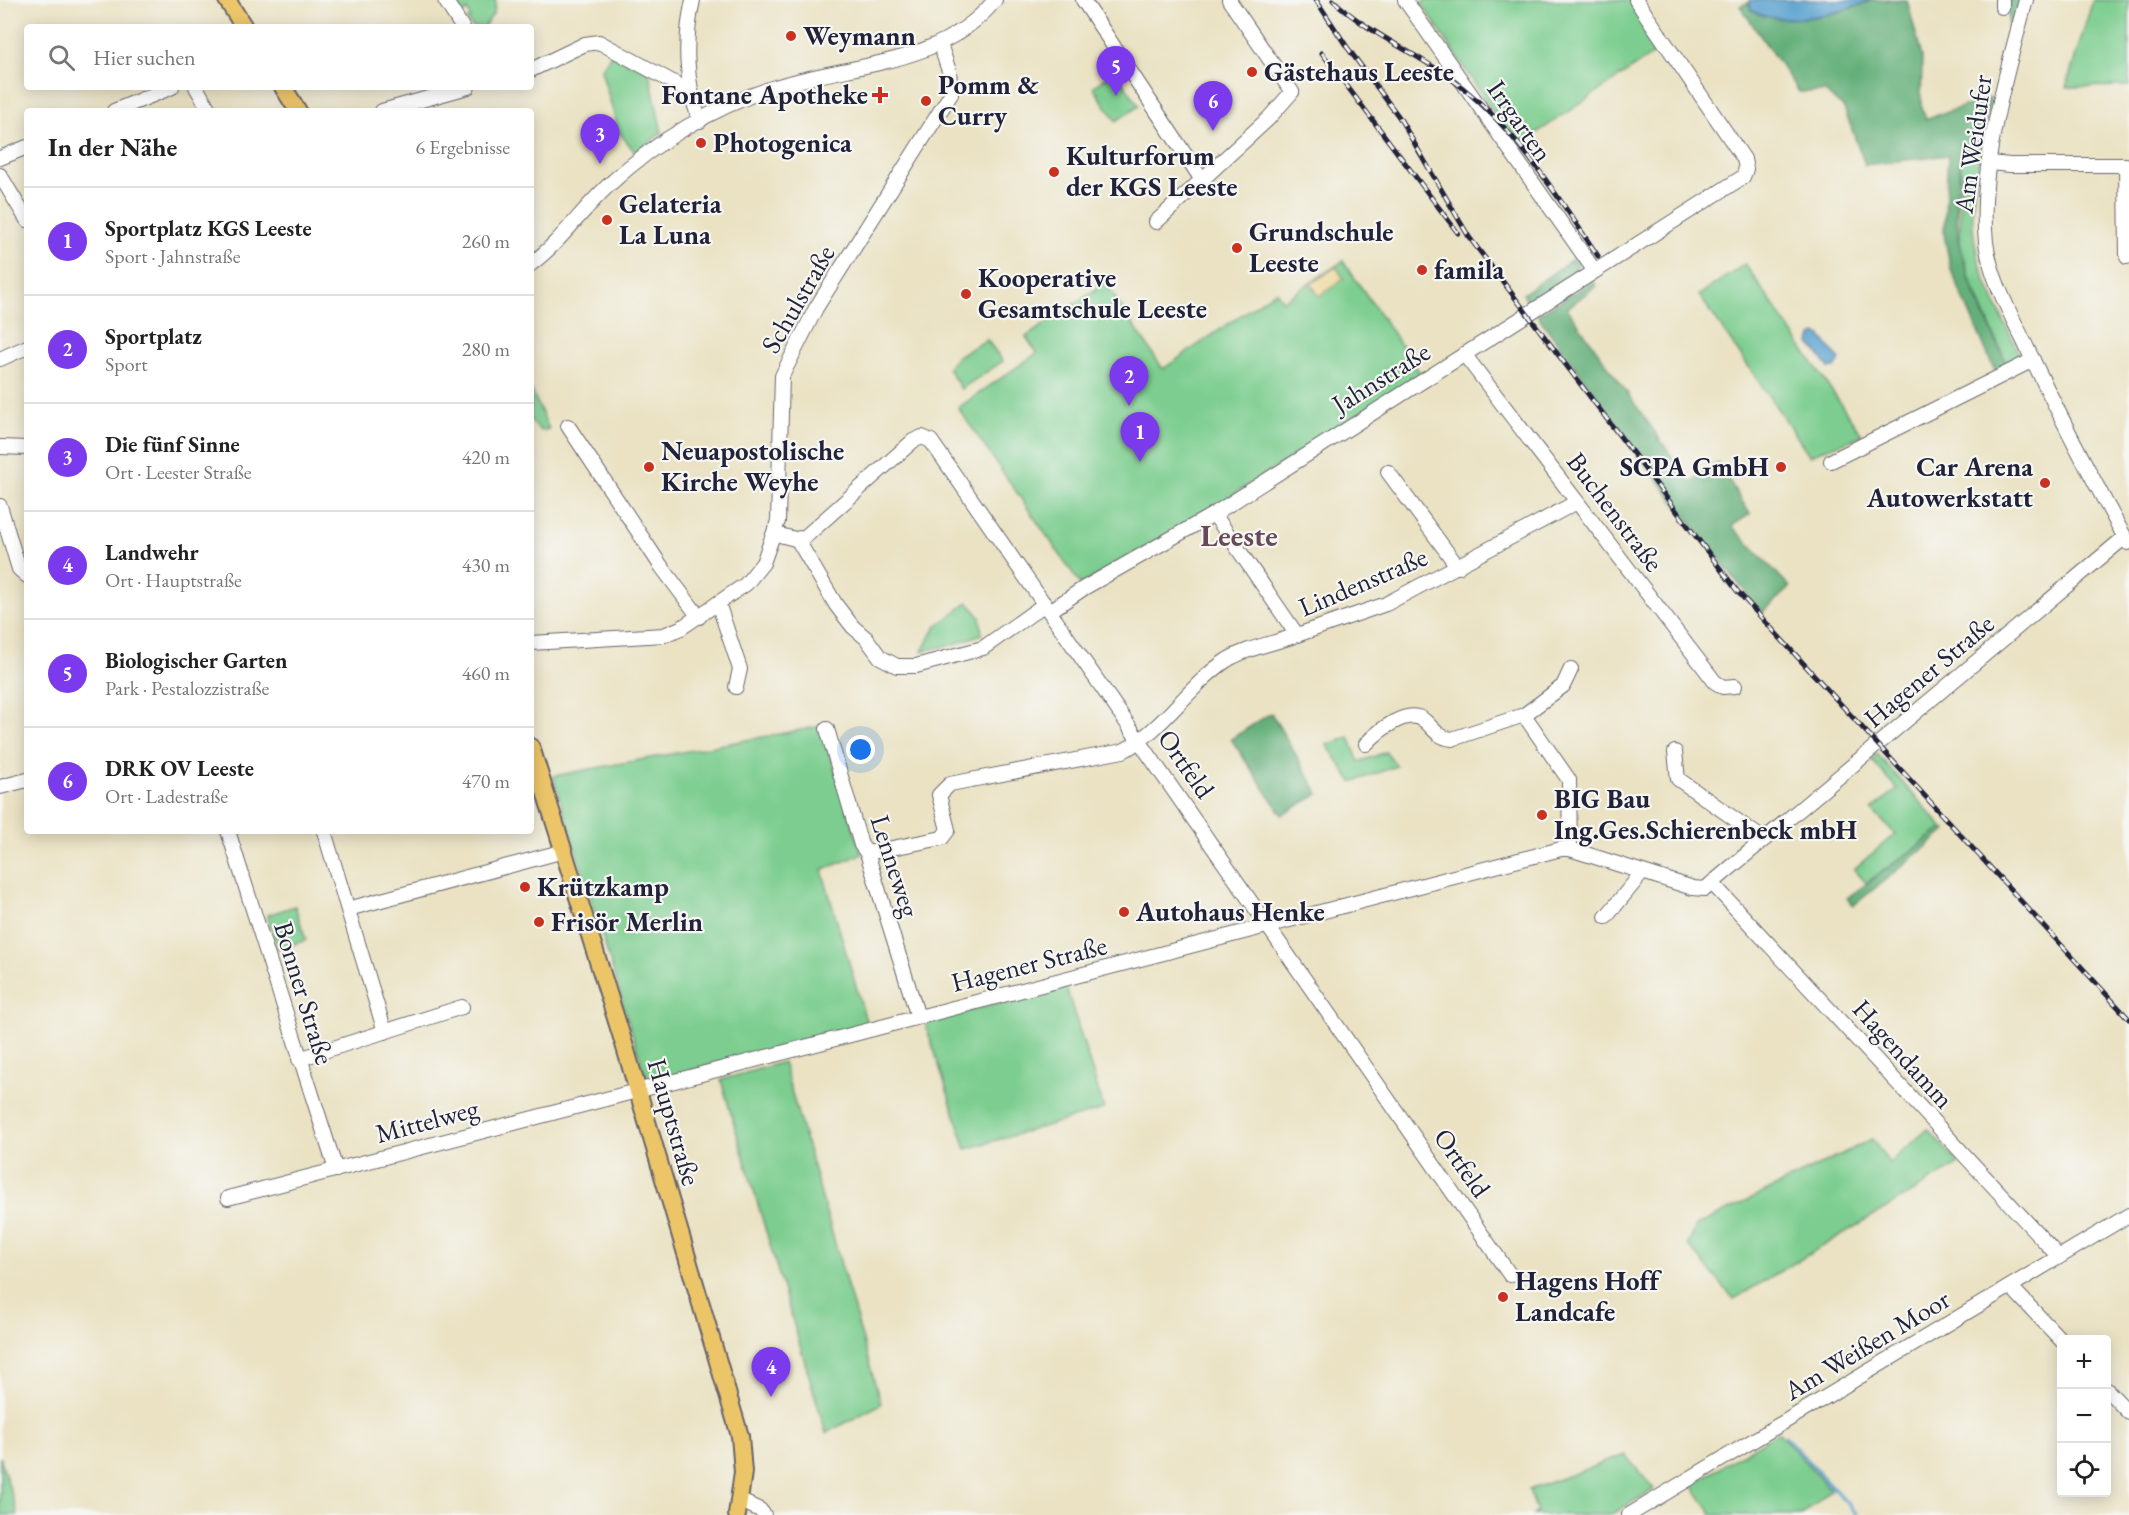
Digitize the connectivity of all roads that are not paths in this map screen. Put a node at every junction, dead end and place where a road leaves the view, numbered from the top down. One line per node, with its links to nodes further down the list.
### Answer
1 (227, 0): 10 (main road)
2 (445, 0): 11 (street)
3 (693, 0): 18 (street)
4 (994, 0): 12 (street)
5 (1083, 0): 29 (street)
6 (1229, 0): 29 (street)
7 (1405, 0): 34 (street, Irrgarten)
8 (1636, 0): 34 (street, Jahnstraße)
9 (2026, 0): 26 (street, Am Weidufer)
10 (242, 24)
11 (460, 24)
12 (940, 44): 23 (street); 47 (street, Schulstraße)
13 (534, 68): 18 (street)
14 (165, 90): 19 (street)
15 (198, 90): 20 (street)
16 (285, 90): 21 (main road)
17 (457, 90): 22 (street)
18 (691, 92): 23 (street)
19 (121, 108)
20 (208, 108)
21 (296, 108)
22 (393, 108)
23 (700, 121): 33 (street)
24 (24, 148): 25 (street)
25 (0, 158)
26 (1990, 163): 27 (street); 38 (street, Am Weidufer)
27 (2127, 165): 32 (street)
28 (0, 175): 30 (street)
29 (1203, 180): 31 (street)
30 (24, 215)
31 (1156, 222)
32 (2127, 257)
33 (534, 261)
34 (1594, 270): 36 (street, Jahnstraße)
35 (24, 348): 37 (street)
36 (1464, 354): 44 (street, Buchenstraße); 46 (street, Jahnstraße)
37 (0, 359)
38 (2033, 360): 42 (street); 49 (street, Am Weidufer)
39 (568, 426): 54 (street)
40 (0, 447): 41 (street)
41 (24, 448)
42 (1831, 461)
43 (1388, 472): 50 (street)
44 (1577, 502): 50 (street, Lindenstraße); 58 (street, Buchenstraße)
45 (0, 506): 51 (street)
46 (1214, 514): 53 (street, Jahnstraße); 55 (street, Lindenstraße)
47 (776, 534): 48 (street); 52 (street, Schulstraße)
48 (797, 539): 53 (street, Jahnstraße); 53 (street, Ortfeld)
49 (2127, 541): 70 (street, Hagener Straße)
50 (1458, 567): 55 (street, Lindenstraße)
51 (24, 573)
52 (718, 603): 54 (street, Schulstraße); 59 (street)
53 (1047, 608): 62 (street, Ortfeld)
54 (699, 617): 56 (street, Schulstraße)
55 (1298, 635): 62 (street)
56 (534, 643)
57 (1570, 669): 60 (street)
58 (1735, 686)
59 (736, 687)
60 (1524, 715): 63 (street); 71 (street)
61 (827, 729): 73 (street, Lenneweg)
62 (1141, 741): 73 (street); 78 (street, Ortfeld)
63 (1366, 744)
64 (1675, 752): 70 (street)
65 (534, 756): 72 (main road, Hauptstraße)
66 (24, 781): 67 (street)
67 (0, 787)
68 (229, 834): 82 (street, Bonner Straße)
69 (325, 834): 76 (street)
70 (1763, 839): 75 (street, Hagener Straße)
71 (1570, 849): 74 (street); 78 (street, Hagener Straße)
72 (564, 851): 76 (street); 83 (main road, Hauptstraße)
73 (867, 853): 80 (street, Lenneweg)
74 (1642, 873): 75 (street); 77 (street)
75 (1712, 883): 87 (street, Hagendamm)
76 (348, 909): 81 (street)
77 (1606, 917)
78 (1269, 926): 80 (street, Hagener Straße); 88 (street, Ortfeld)
79 (462, 1007): 81 (street)
80 (918, 1017): 83 (street, Hagener Straße)
81 (385, 1032): 82 (street)
82 (299, 1059): 84 (street, Bonner Straße)
83 (639, 1091): 84 (street, Mittelweg); 93 (main road, Hauptstraße)
84 (336, 1170): 85 (street, Mittelweg)
85 (228, 1198)
86 (2129, 1215): 87 (street, Am Weißen Moor)
87 (2059, 1257): 89 (street, Am Weißen Moor)
88 (1510, 1275)
89 (2011, 1287): 90 (street); 95 (street, Am Weißen Moor)
90 (2057, 1337)
91 (2111, 1394): 92 (street)
92 (2129, 1413)
93 (739, 1508): 94 (street)
94 (764, 1515)
95 (1629, 1515)

